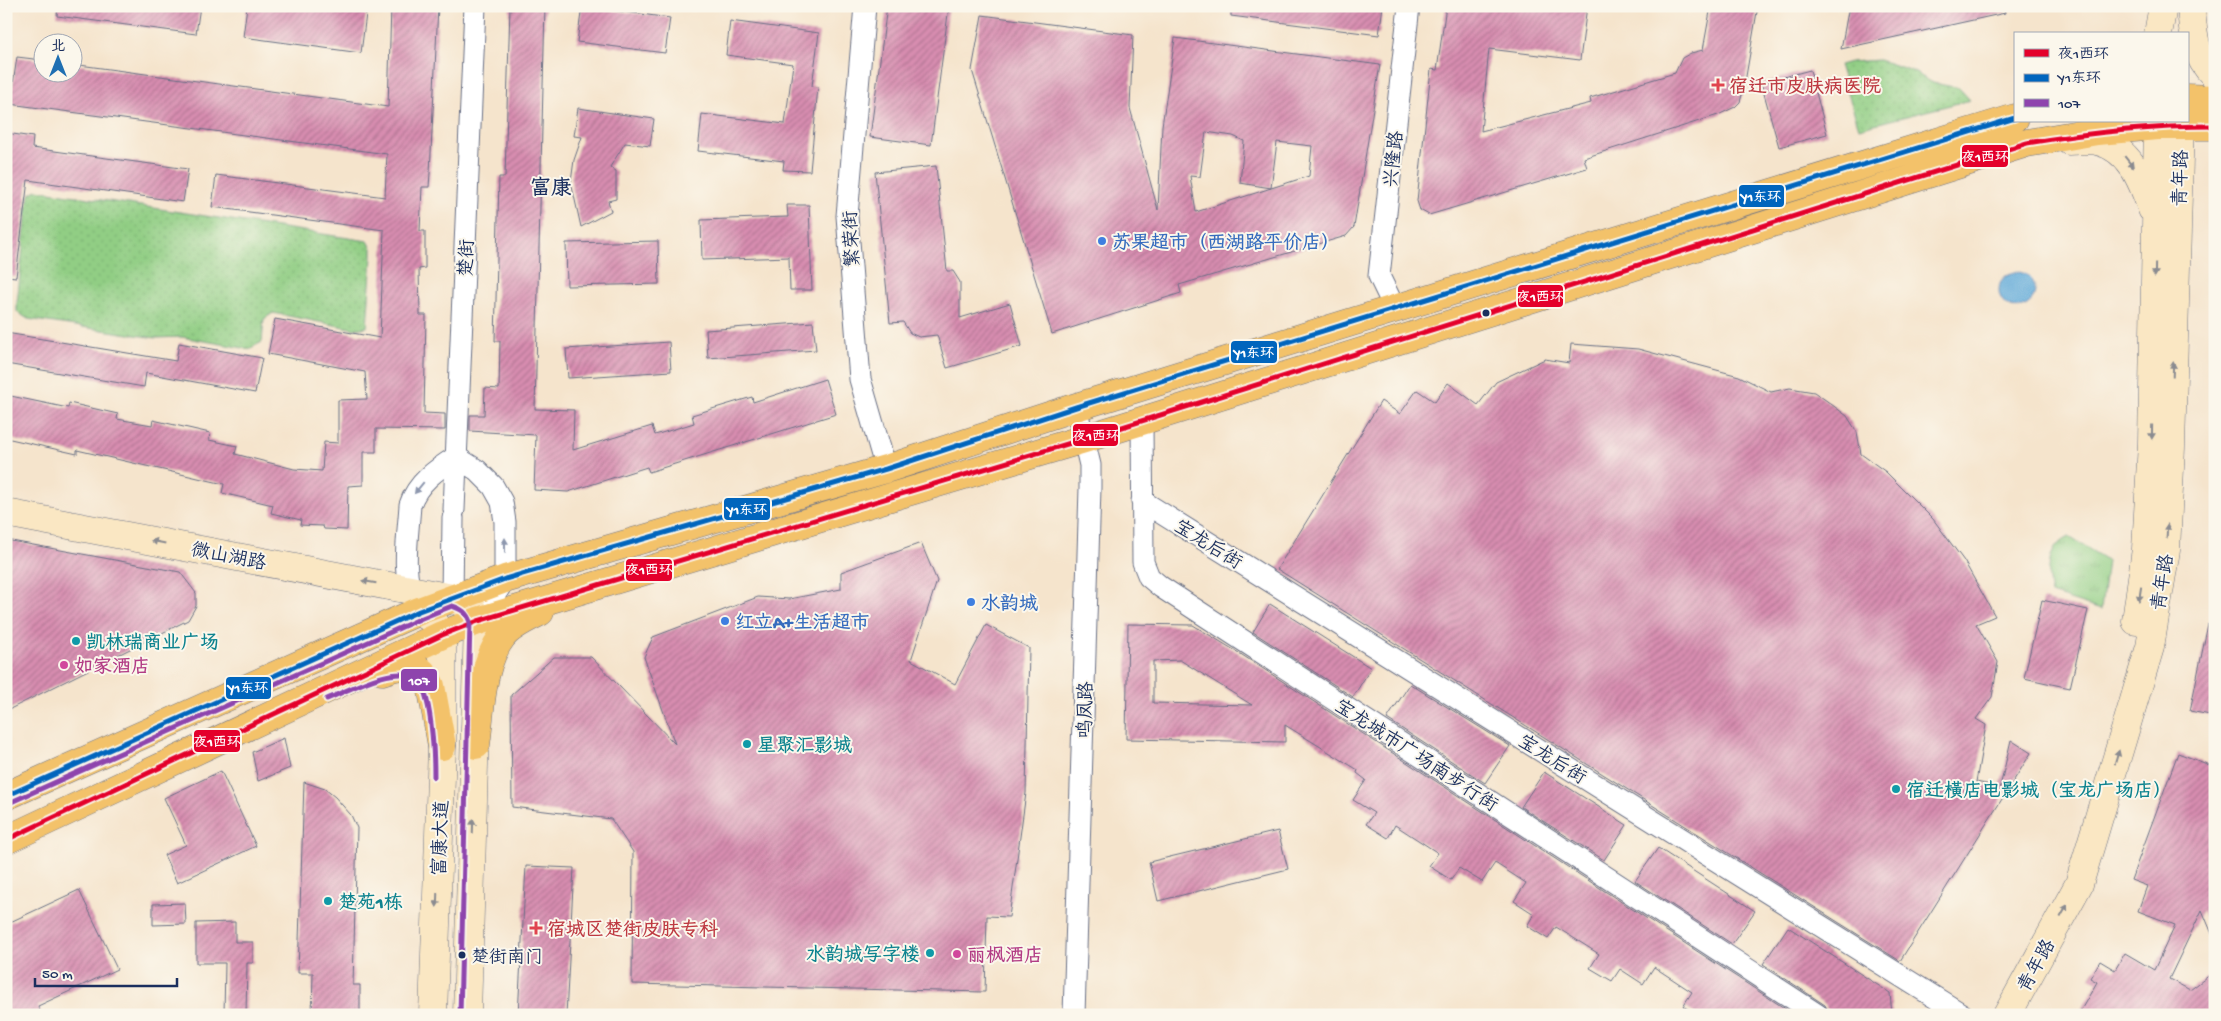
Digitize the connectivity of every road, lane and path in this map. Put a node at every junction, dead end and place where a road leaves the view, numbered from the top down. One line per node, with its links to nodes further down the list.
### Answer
1 (475, 6): 22 (street, 楚街)
2 (865, 6): 23 (street, 繁荣街)
3 (1410, 6): 18 (street, 兴隆路)
4 (2165, 6): 6 (street); 7 (street)
5 (2189, 6): 8 (street); 9 (street)
6 (2158, 32)
7 (2164, 32)
8 (2186, 32)
9 (2215, 76)
10 (2188, 98): 11 (main road)
11 (2215, 99)
12 (2014, 118): 18 (main road)
13 (2169, 124): 14 (main road); 16 (main road); 17 (street, 青年路)
14 (2215, 126)
15 (2215, 136): 17 (street)
16 (2036, 141): 17 (street, one-way to 17); 20 (main road)
17 (2167, 221): 42 (street, 青年路, one-way to 42); 43 (street, 青年路, one-way to 17)
18 (1395, 309): 19 (main road)
19 (1076, 407): 21 (street, 鸣凤路); 23 (main road)
20 (1142, 420): 21 (main road); 24 (street, 宝龙城市广场南步行街)
21 (1084, 439): 27 (main road); 39 (street, 鸣凤路)
22 (456, 457): 26 (street, one-way to 22); 28 (street, 楚街); 29 (street, one-way to 29)
23 (886, 469): 26 (main road)
24 (1142, 501): 40 (street, 宝龙城市广场南步行街); 41 (street, 宝龙后街)
25 (6, 513): 29 (street, 微山湖路, one-way to 25)
26 (505, 579): 28 (main road); 30 (street)
27 (594, 586): 30 (main road); 33 (main road)
28 (452, 598): 29 (main road); 30 (street)
29 (413, 600): 31 (street); 35 (main road)
30 (478, 621): 31 (main road); 33 (street, 富康大道)
31 (442, 635): 32 (main road); 34 (street, 富康大道)
32 (312, 696): 34 (main road); 36 (main road)
33 (476, 745): 38 (street, 富康大道, one-way to 33)
34 (442, 746): 37 (street, 富康大道, one-way to 37)
35 (6, 796)
36 (6, 840)
37 (433, 1015)
38 (467, 1015)
39 (1074, 1015)
40 (1818, 1015)
41 (1963, 1015)
42 (1988, 1015)
43 (2007, 1015)

